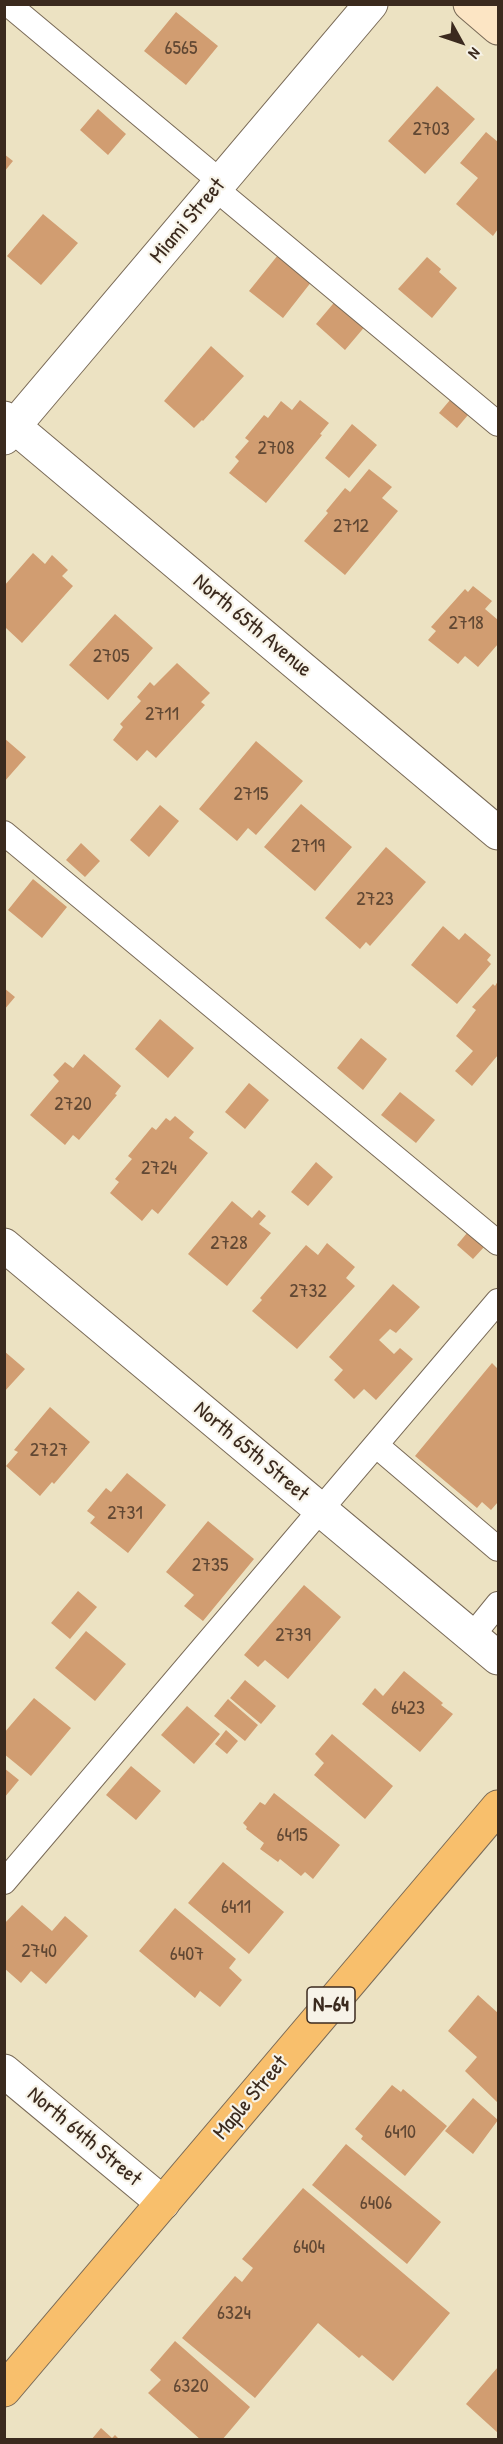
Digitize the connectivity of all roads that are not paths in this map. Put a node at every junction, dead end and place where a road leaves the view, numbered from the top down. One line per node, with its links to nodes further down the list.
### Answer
1 (8, 4): 5 (lane)
2 (371, 4): 5 (street, Miami Street)
3 (470, 4): 4 (street)
4 (498, 28)
5 (219, 185): 6 (lane); 7 (street, Miami Street)
6 (498, 424)
7 (8, 427): 9 (street, North 65th Avenue)
8 (4, 833): 10 (lane)
9 (498, 834)
10 (498, 1243)
11 (4, 1245): 14 (street, North 65th Street)
12 (498, 1301): 13 (lane)
13 (377, 1446): 14 (lane); 15 (lane)
14 (322, 1511): 17 (street, North 65th Street); 20 (lane)
15 (498, 1549)
16 (498, 1604): 17 (lane)
17 (472, 1636): 18 (street, North 65th Street)
18 (498, 1658)
19 (498, 1807): 22 (main road, Maple Street / N-64)
20 (4, 1882)
21 (4, 2071): 22 (street, North 64th Street)
22 (163, 2204): 23 (main road, Maple Street / N-64)
23 (4, 2390)

